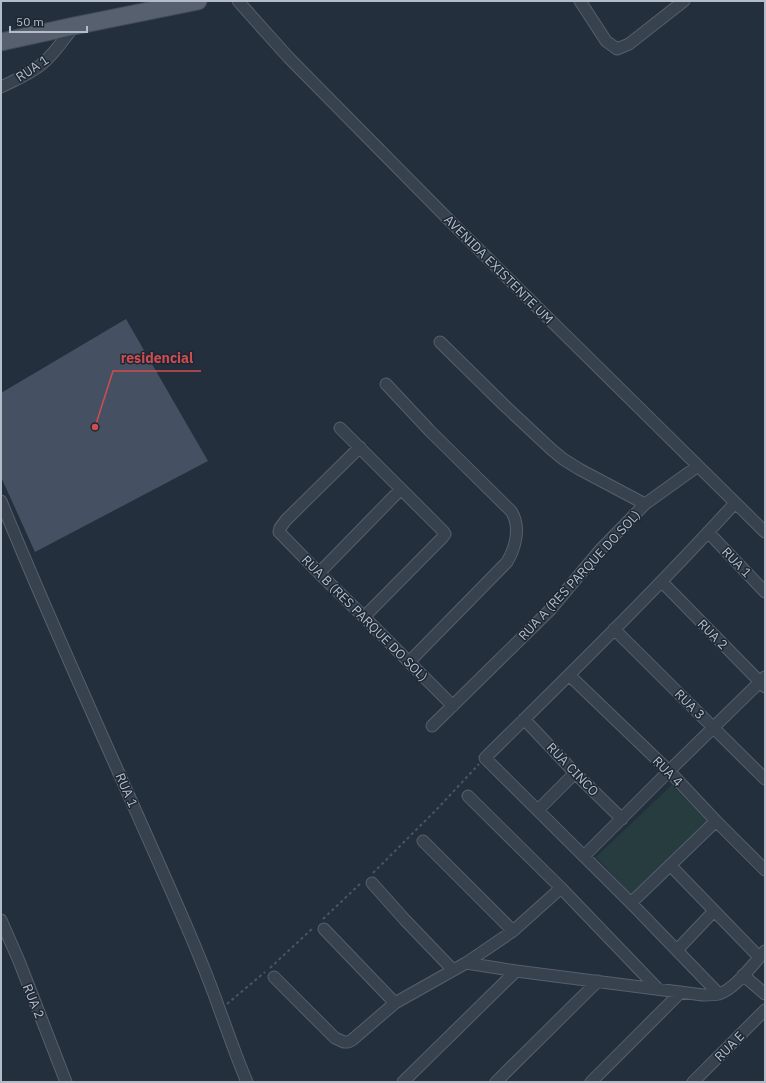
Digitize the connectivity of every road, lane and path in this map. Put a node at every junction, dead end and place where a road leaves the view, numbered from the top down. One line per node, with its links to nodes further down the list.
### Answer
1 (198, 1): 5 (main road)
2 (238, 1): 12 (street, AVENIDA EXISTENTE UM)
3 (580, 1): 4 (street)
4 (684, 1)
5 (74, 26): 6 (main road); 7 (street, RUA 1)
6 (1, 42)
7 (1, 87)
8 (440, 342): 16 (street)
9 (386, 384): 24 (street)
10 (340, 428): 11 (street)
11 (360, 447): 13 (street); 19 (street, RUA B (RES PARQUE DO SOL))
12 (698, 466): 15 (street, AVENIDA EXISTENTE UM); 16 (street, RUA A (RES PARQUE DO SOL))
13 (401, 489): 19 (street); 22 (street)
14 (1, 501): 63 (street, RUA 1)
15 (735, 503): 17 (street, AVENIDA EXISTENTE UM); 18 (street)
16 (645, 504): 27 (street, RUA A (RES PARQUE DO SOL))
17 (764, 530)
18 (708, 532): 20 (street); 21 (street, RUA 1)
19 (319, 573): 22 (street, RUA B (RES PARQUE DO SOL))
20 (662, 582): 23 (street); 26 (street, RUA 2)
21 (765, 592)
22 (364, 617): 24 (street, RUA B (RES PARQUE DO SOL))
23 (614, 629): 25 (street); 30 (street, RUA 3)
24 (409, 662): 27 (street, RUA B (RES PARQUE DO SOL))
25 (569, 675): 28 (street); 32 (street, RUA 4)
26 (763, 682): 30 (street)
27 (453, 706): 29 (street, RUA A (RES PARQUE DO SOL))
28 (524, 719): 31 (street); 33 (street, RUA CINCO)
29 (432, 726)
30 (713, 727): 32 (street); 34 (street, RUA 3)
31 (485, 758): 36 (street); 43 (path)
32 (669, 771): 37 (street); 38 (street, RUA 4)
33 (575, 773): 36 (street); 37 (street, RUA CINCO)
34 (765, 779)
35 (468, 796): 44 (street)
36 (538, 810): 40 (street)
37 (622, 819): 40 (street)
38 (716, 821): 41 (street); 42 (street, RUA 4)
39 (423, 841): 49 (street)
40 (584, 856): 45 (street)
41 (670, 866): 45 (street); 46 (street)
42 (765, 870)
43 (369, 879): 53 (street); 63 (path)
44 (561, 888): 49 (street); 58 (street)
45 (631, 904): 50 (street)
46 (714, 911): 50 (street); 51 (street)
47 (1, 920): 65 (street, RUA 2)
48 (324, 930): 62 (street)
49 (513, 931): 52 (street)
50 (677, 950): 60 (street)
51 (762, 954): 55 (street)
52 (466, 963): 53 (street); 54 (street)
53 (453, 970): 62 (street)
54 (516, 971): 57 (street); 67 (street)
55 (743, 975): 60 (street); 61 (street)
56 (274, 977): 62 (street)
57 (598, 981): 58 (street); 68 (street)
58 (658, 989): 59 (street)
59 (681, 992): 60 (street); 69 (street)
60 (719, 994)
61 (765, 994)
62 (395, 1003)
63 (220, 1010): 66 (street, RUA 1)
64 (765, 1010): 70 (street, RUA E)
65 (66, 1082)
66 (247, 1082)
67 (403, 1082)
68 (496, 1082)
69 (591, 1082)
70 (693, 1082)

